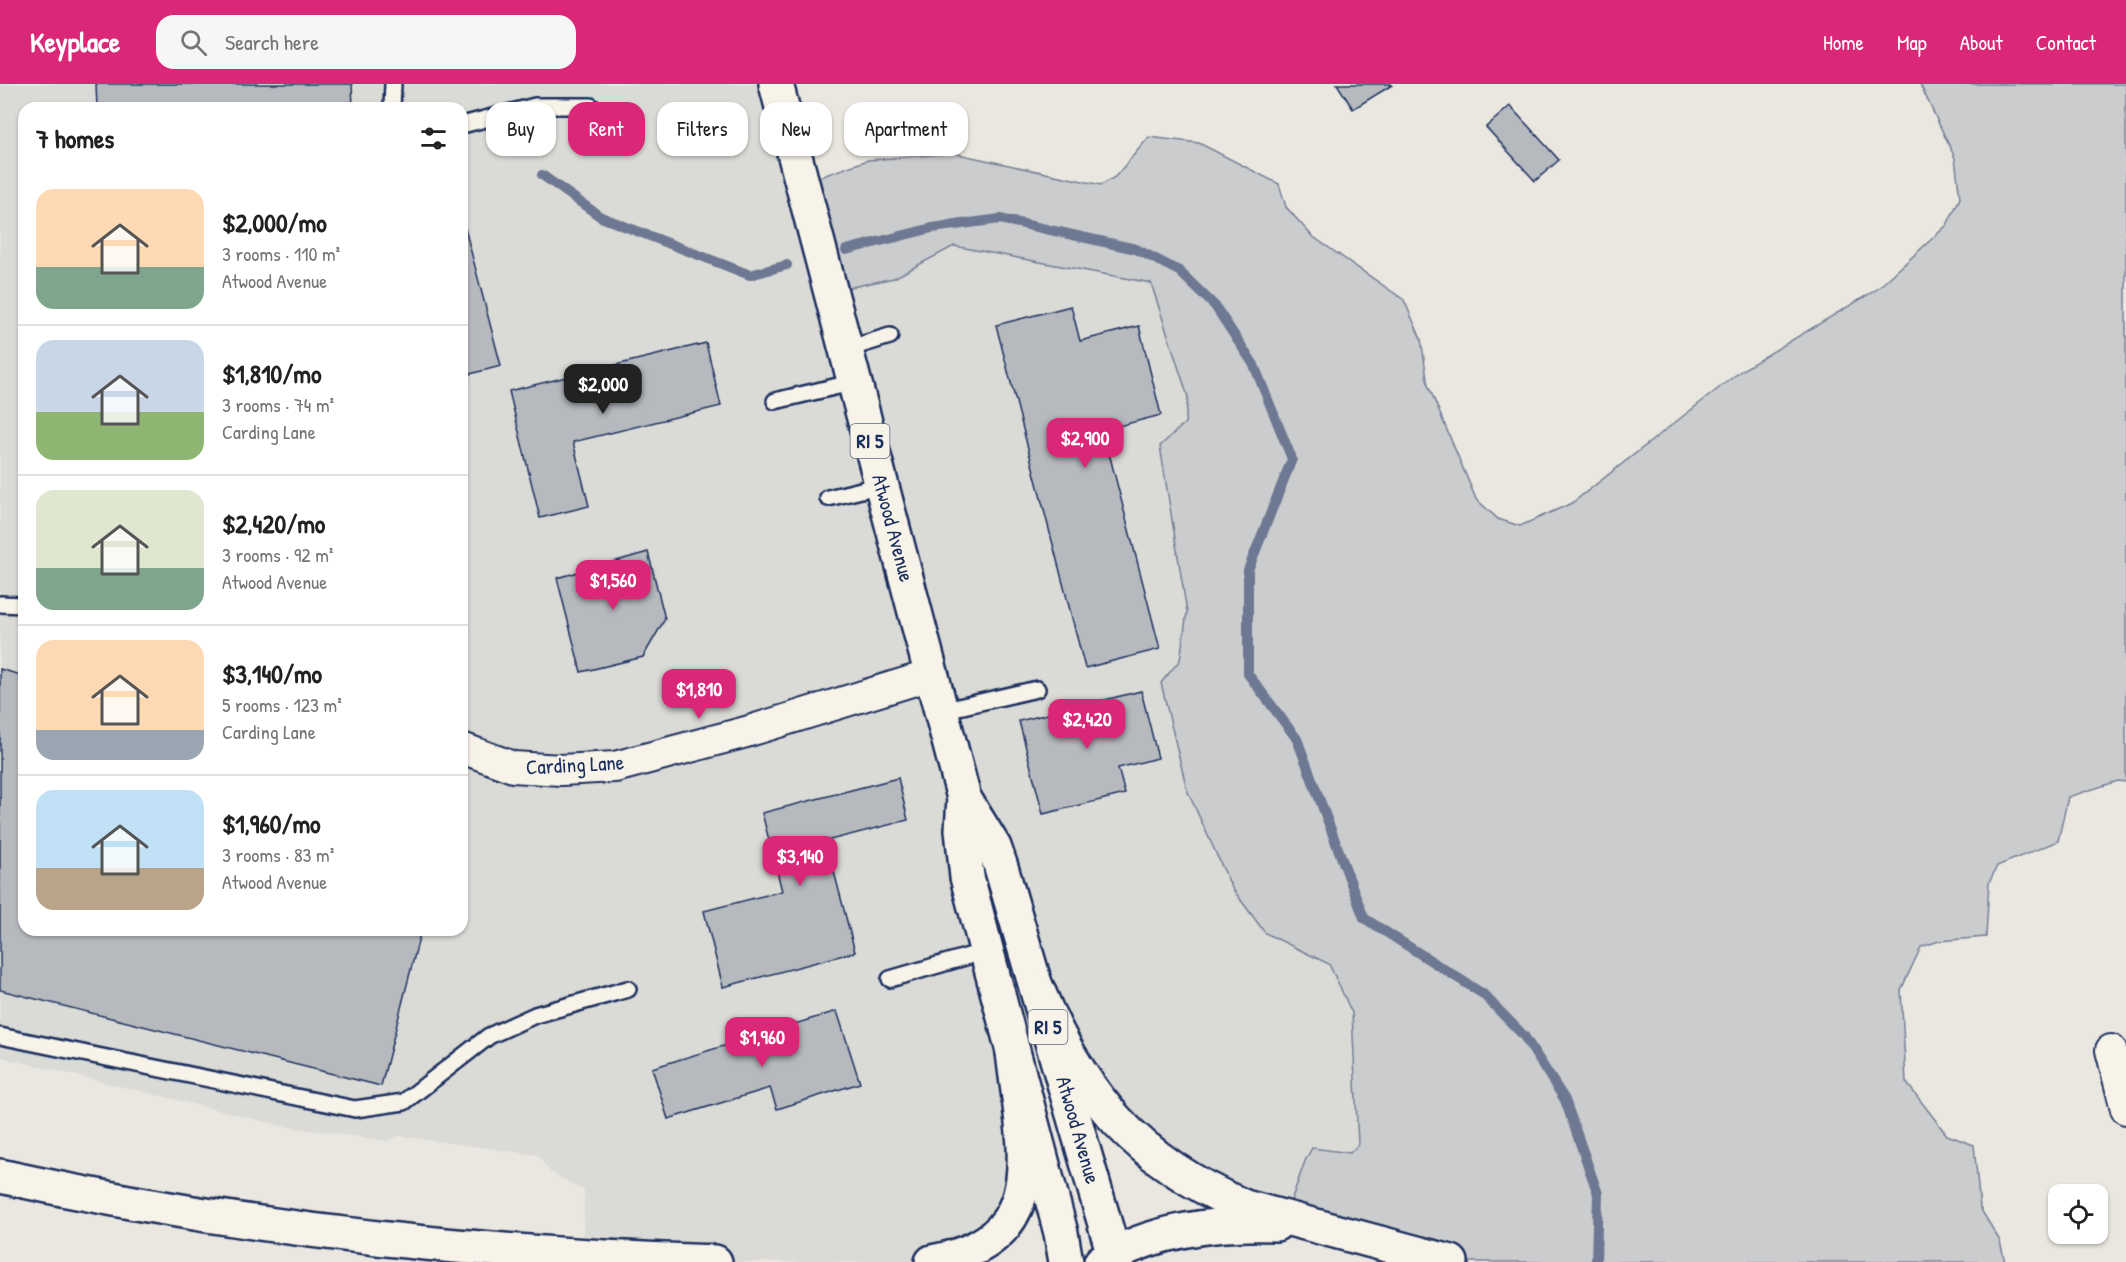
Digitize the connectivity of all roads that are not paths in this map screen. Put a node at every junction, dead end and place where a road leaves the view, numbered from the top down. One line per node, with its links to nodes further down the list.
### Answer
1 (393, 84): 3 (lane)
2 (776, 84): 7 (main road, Atwood Avenue / RI 5)
3 (392, 102)
4 (568, 106): 5 (lane)
5 (468, 123)
6 (890, 336): 7 (lane)
7 (847, 349): 8 (main road, Atwood Avenue / RI 5)
8 (855, 382): 9 (lane); 10 (main road, Atwood Avenue / RI 5)
9 (775, 400)
10 (882, 485): 11 (lane); 14 (main road, Atwood Avenue / RI 5)
11 (828, 498)
12 (0, 603): 13 (lane)
13 (18, 604)
14 (931, 675): 16 (main road, Atwood Avenue / RI 5); 17 (street, Carding Lane)
15 (1037, 689): 16 (lane)
16 (941, 711): 18 (main road, Atwood Avenue / RI 5)
17 (468, 750)
18 (964, 798): 19 (main road, Atwood Avenue / RI 5); 21 (main road, Atwood Avenue / RI 5)
19 (986, 951): 20 (lane); 25 (main road, Atwood Avenue / RI 5)
20 (890, 979)
21 (1036, 986): 28 (main road); 29 (main road, Atwood Avenue / RI 5)
22 (628, 989): 23 (lane)
23 (0, 1036)
24 (2111, 1050): 26 (street)
25 (1013, 1053): 31 (main road); 32 (main road, Atwood Avenue / RI 5)
26 (2126, 1109)
27 (0, 1176): 30 (main road)
28 (1357, 1238): 29 (main road); 33 (main road)
29 (1110, 1259)
30 (715, 1262)
31 (932, 1262)
32 (1066, 1262)
33 (1451, 1262)

